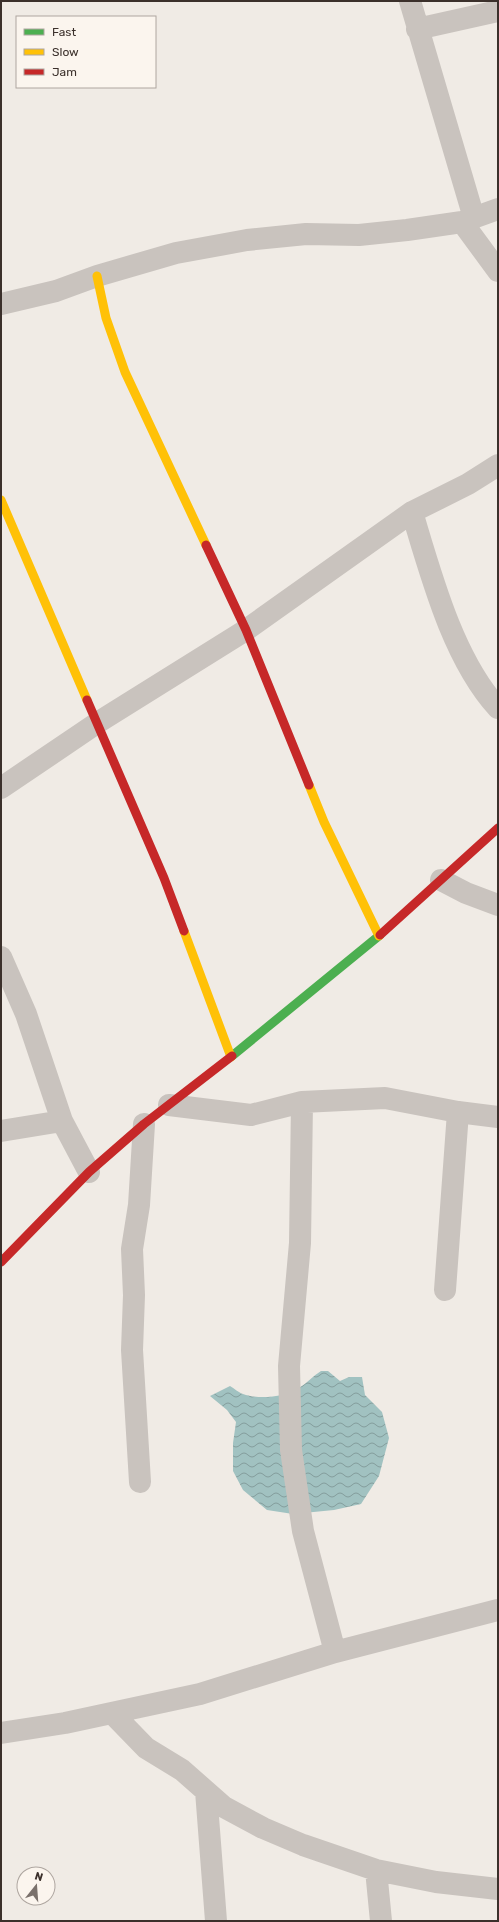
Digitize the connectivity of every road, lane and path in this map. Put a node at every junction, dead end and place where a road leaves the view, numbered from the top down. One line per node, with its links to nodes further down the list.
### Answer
1 (410, 1): 3 (street)
2 (498, 11): 3 (street)
3 (417, 29): 5 (street)
4 (498, 209): 5 (street)
5 (468, 220): 6 (street); 7 (street)
6 (498, 271)
7 (97, 276): 8 (street); 12 (street)
8 (1, 304)
9 (498, 465): 11 (street)
10 (1, 500): 14 (street)
11 (412, 512): 12 (street); 13 (street)
12 (246, 630): 14 (street); 19 (street)
13 (498, 708)
14 (97, 723): 15 (street); 21 (street)
15 (1, 788)
16 (498, 828): 17 (street)
17 (441, 880): 18 (street); 19 (street)
18 (498, 905)
19 (379, 936): 21 (street)
20 (1, 957): 26 (street)
21 (232, 1057): 23 (street)
22 (302, 1102): 23 (street); 24 (street); 34 (street)
23 (169, 1105): 27 (street)
24 (458, 1112): 25 (street); 31 (street)
25 (498, 1117)
26 (62, 1122): 28 (street); 29 (street)
27 (144, 1124): 29 (street); 32 (street)
28 (1, 1130)
29 (89, 1172): 30 (street)
30 (1, 1262)
31 (445, 1290)
32 (140, 1482)
33 (498, 1610): 34 (street)
34 (335, 1652): 35 (street)
35 (112, 1713): 36 (street); 37 (street)
36 (1, 1733)
37 (206, 1791): 38 (street); 40 (street)
38 (376, 1870): 39 (street); 41 (street)
39 (498, 1889)
40 (216, 1921)
41 (380, 1921)

